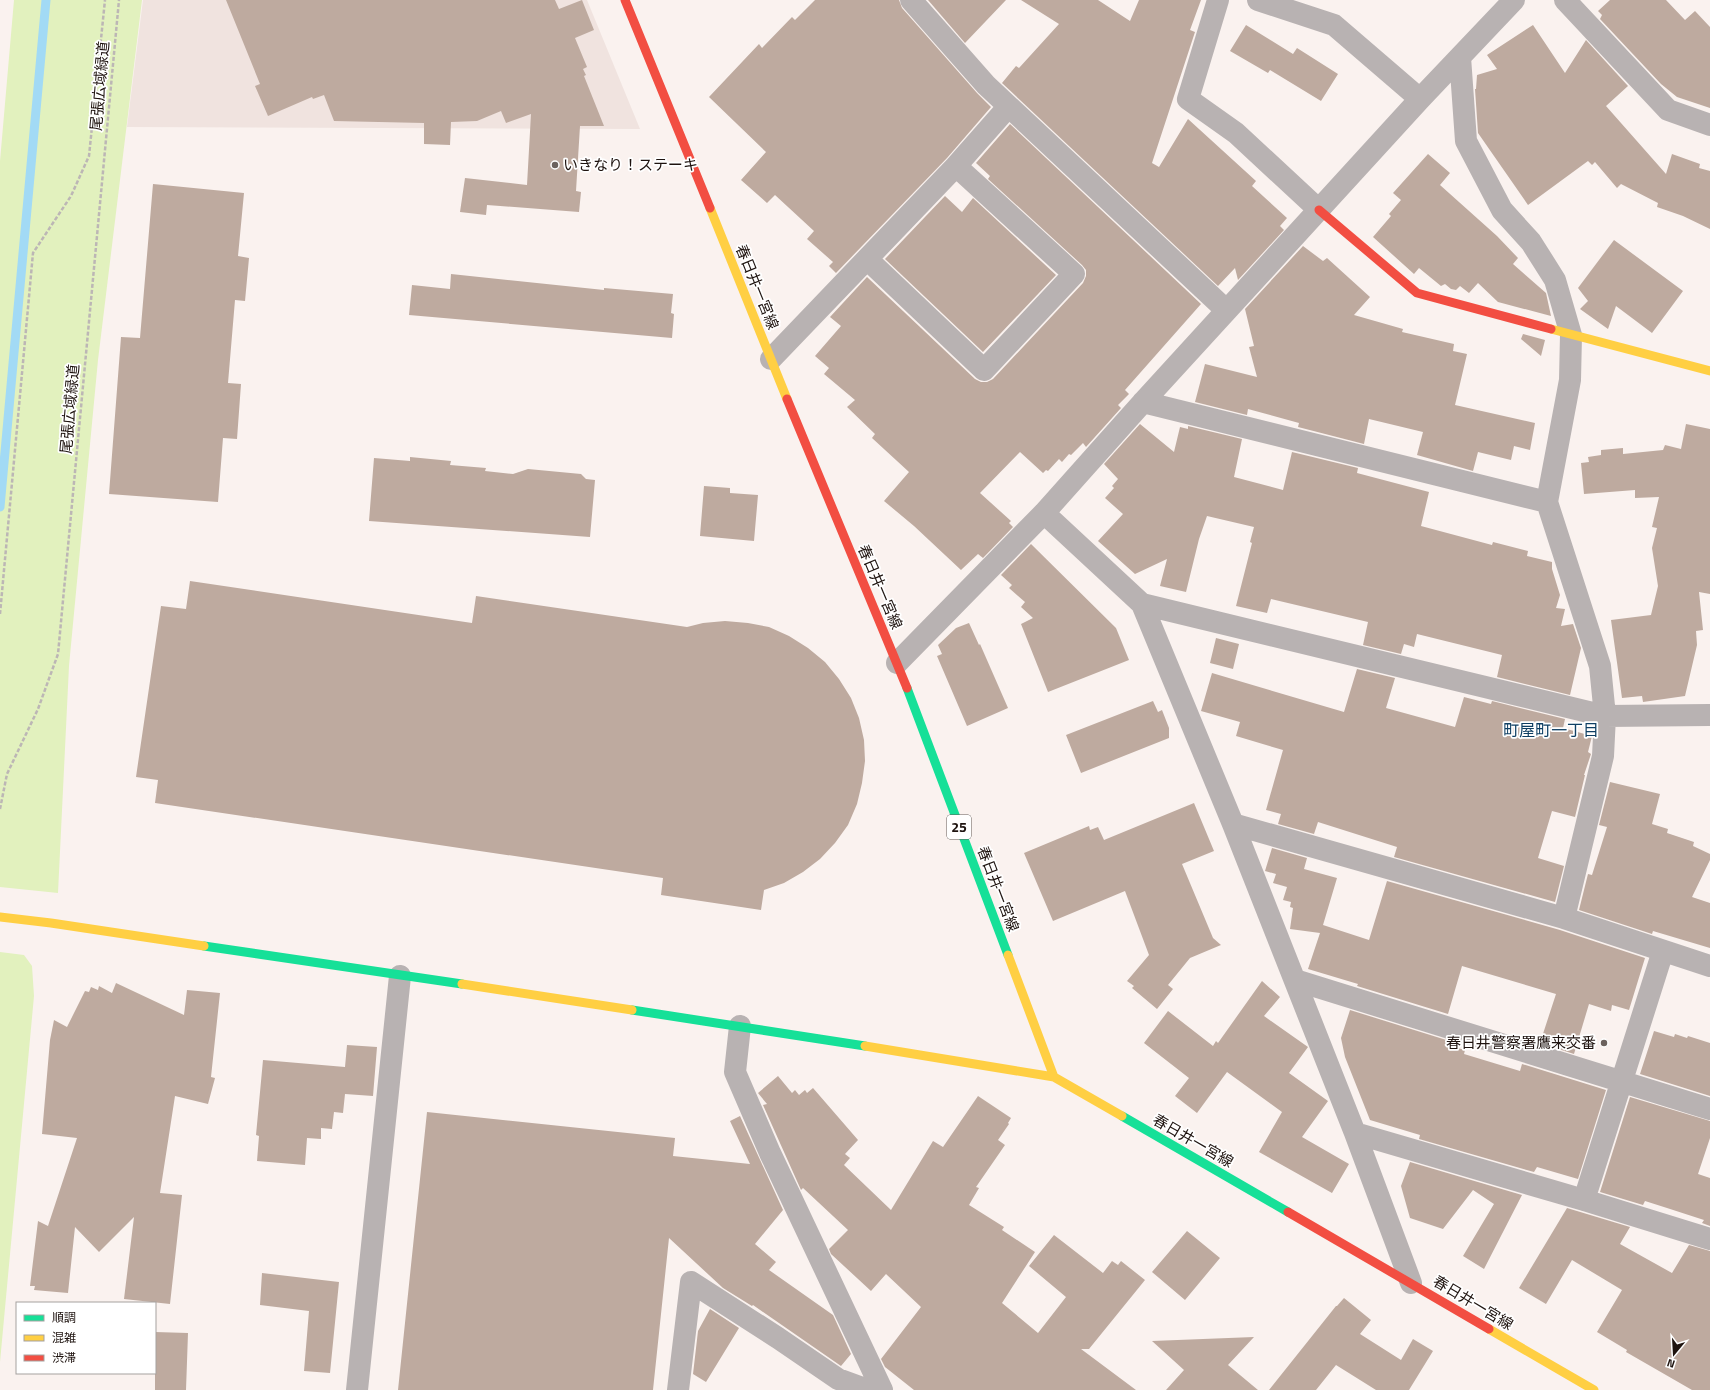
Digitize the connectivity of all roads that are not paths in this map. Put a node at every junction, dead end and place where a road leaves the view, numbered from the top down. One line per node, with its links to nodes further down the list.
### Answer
1 (624, 0): 16 (main road, 春日井一宮線 / 25)
2 (911, 0): 9 (street)
3 (1218, 0): 12 (street)
4 (1258, 0): 8 (street)
5 (1514, 0): 7 (street)
6 (1565, 0): 10 (street)
7 (1460, 57): 8 (street); 15 (street)
8 (1420, 99): 12 (street)
9 (1008, 107): 11 (street); 14 (street)
10 (1710, 125)
11 (956, 166): 13 (street); 13 (street)
12 (1319, 210): 14 (street); 15 (main road)
13 (866, 259): 16 (street)
14 (1226, 310): 18 (street)
15 (1571, 335): 17 (main road); 19 (street)
16 (770, 359): 22 (main road, 春日井一宮線 / 25)
17 (1710, 371)
18 (1143, 402): 19 (street); 20 (street)
19 (1547, 502): 24 (street)
20 (1044, 513): 21 (street); 22 (street)
21 (1142, 604): 24 (street); 25 (street)
22 (897, 663): 33 (main road, 春日井一宮線 / 25)
23 (1710, 715): 24 (street)
24 (1605, 716): 27 (street)
25 (1233, 824): 27 (street); 31 (street)
26 (0, 917): 30 (main road)
27 (1564, 918): 28 (street)
28 (1663, 951): 29 (street); 34 (street)
29 (1710, 966)
30 (400, 976): 32 (main road); 40 (street)
31 (1295, 980): 34 (street); 36 (street)
32 (740, 1026): 33 (main road); 43 (street)
33 (1054, 1077): 39 (main road, 春日井一宮線)
34 (1621, 1082): 35 (street); 37 (street)
35 (1710, 1109)
36 (1355, 1133): 37 (street); 39 (street)
37 (1584, 1200): 38 (street)
38 (1710, 1239)
39 (1411, 1283): 44 (main road, 春日井一宮線)
40 (357, 1390)
41 (678, 1390): 42 (street)
42 (868, 1390)
43 (882, 1390)
44 (1594, 1390)

